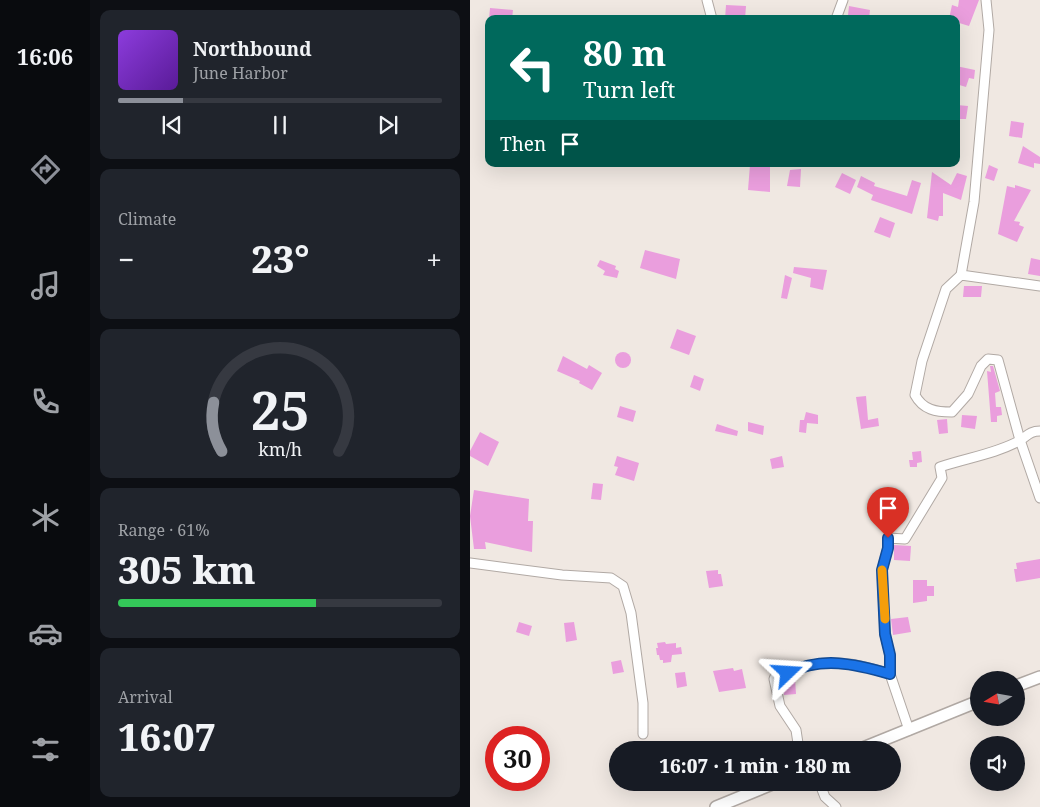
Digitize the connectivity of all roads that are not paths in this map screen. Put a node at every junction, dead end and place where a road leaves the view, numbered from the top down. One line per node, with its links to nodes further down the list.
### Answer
1 (707, 0): 4 (street)
2 (843, 0): 5 (street)
3 (986, 0): 6 (street)
4 (711, 15)
5 (837, 15)
6 (961, 275): 7 (street); 9 (street)
7 (1040, 286)
8 (1040, 431): 9 (street)
9 (1020, 440): 10 (street); 12 (street)
10 (1040, 498)
11 (470, 563): 17 (street)
12 (890, 674): 16 (street); 18 (street)
13 (1040, 677): 14 (street)
14 (1025, 683)
15 (970, 705): 16 (street)
16 (909, 730): 19 (street)
17 (644, 734)
18 (798, 741)
19 (881, 741)
20 (755, 791): 22 (street)
21 (823, 791): 23 (street)
22 (716, 807)
23 (836, 807)

